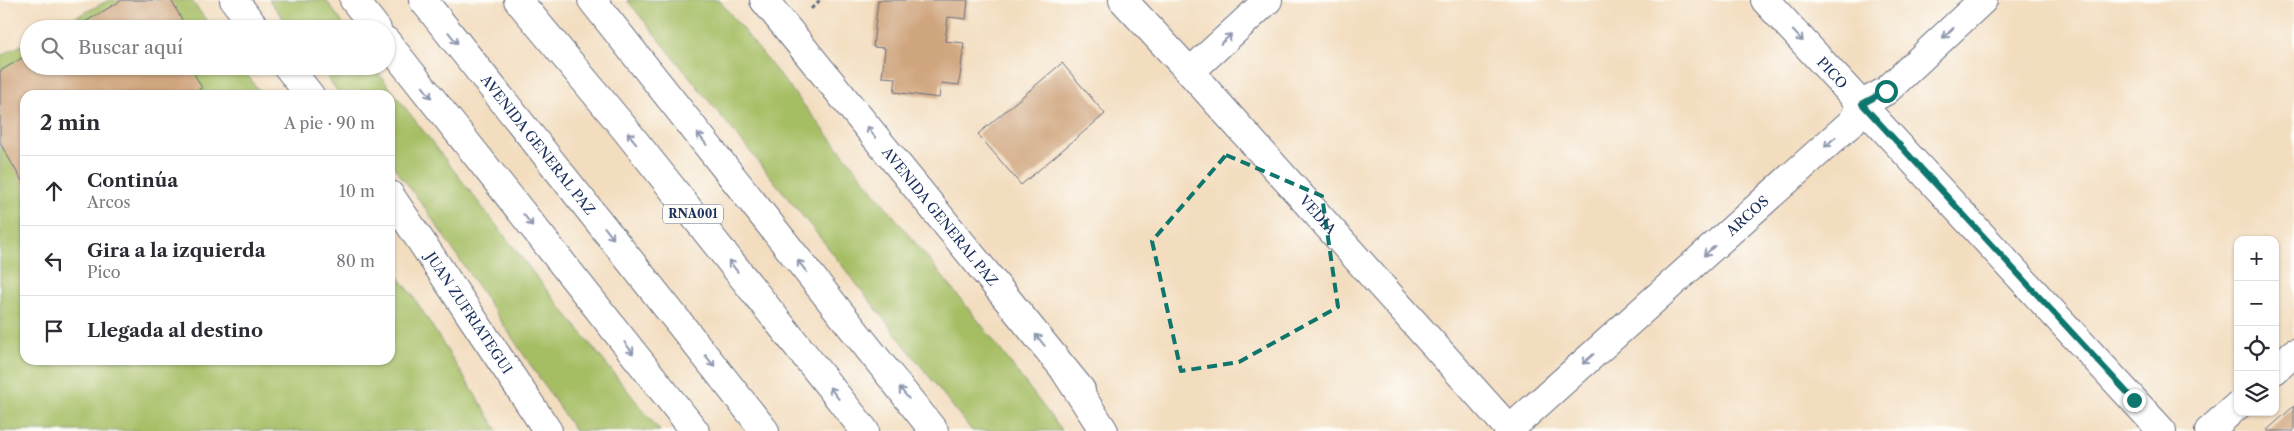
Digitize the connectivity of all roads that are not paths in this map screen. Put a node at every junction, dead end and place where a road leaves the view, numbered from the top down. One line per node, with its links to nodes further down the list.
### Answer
1 (234, 0): 11 (main road)
2 (354, 0): 12 (main road)
3 (423, 0): 25 (main road, AVENIDA GENERAL PAZ, one-way to 25)
4 (518, 0): 26 (main road, RNA001, one-way to 4)
5 (592, 0): 27 (main road, one-way to 5)
6 (764, 0): 21 (main road, AVENIDA GENERAL PAZ, one-way to 6)
7 (1123, 0): 14 (main road, VEDIA)
8 (1268, 0): 14 (main road, one-way to 8)
9 (1765, 0): 17 (main road, PICO, one-way to 17)
10 (1983, 0): 17 (main road, ARCOS, one-way to 17)
11 (249, 20)
12 (370, 20)
13 (395, 51): 24 (main road, one-way to 24)
14 (1190, 72): 30 (main road, VEDIA)
15 (294, 75): 16 (main road)
16 (306, 90)
17 (1862, 104): 30 (main road, ARCOS, one-way to 30); 31 (main road, PICO)
18 (395, 202): 23 (main road, JUAN ZUFRIATEGUI)
19 (2294, 352): 20 (main road)
20 (2279, 366)
21 (1065, 371): 28 (main road); 29 (main road, AVENIDA GENERAL PAZ)
22 (2234, 408): 32 (main road)
23 (548, 431)
24 (695, 431)
25 (765, 431)
26 (864, 431)
27 (934, 431)
28 (1104, 431)
29 (1116, 431)
30 (1510, 431)
31 (2162, 431)
32 (2209, 431)

